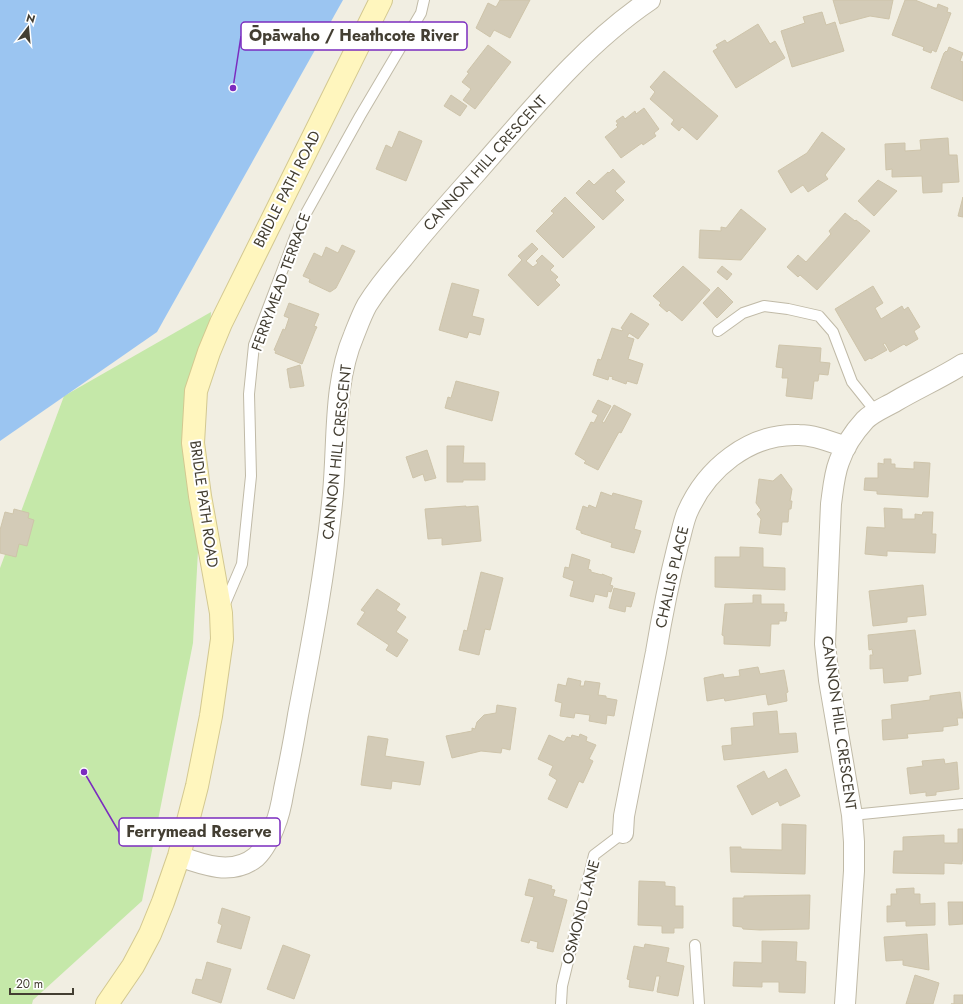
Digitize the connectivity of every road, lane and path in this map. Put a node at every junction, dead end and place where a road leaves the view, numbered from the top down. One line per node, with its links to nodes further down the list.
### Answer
1 (381, 0): 8 (street, BRIDLE PATH ROAD)
2 (424, 0): 8 (lane, FERRYMEAD TERRACE)
3 (650, 0): 12 (street, CANNON HILL CRESCENT)
4 (718, 331): 6 (lane)
5 (963, 364): 6 (street, CANNON HILL CRESCENT)
6 (876, 412): 7 (street, CANNON HILL CRESCENT)
7 (846, 447): 10 (street, CANNON HILL CRESCENT); 11 (street, CHALLIS PLACE)
8 (221, 613): 12 (street, BRIDLE PATH ROAD)
9 (963, 804): 10 (lane)
10 (852, 815): 17 (street, CANNON HILL CRESCENT)
11 (623, 833): 15 (lane, OSMOND LANE)
12 (179, 856): 14 (street, BRIDLE PATH ROAD)
13 (695, 945): 16 (lane)
14 (107, 1004)
15 (561, 1004)
16 (700, 1004)
17 (845, 1004)

